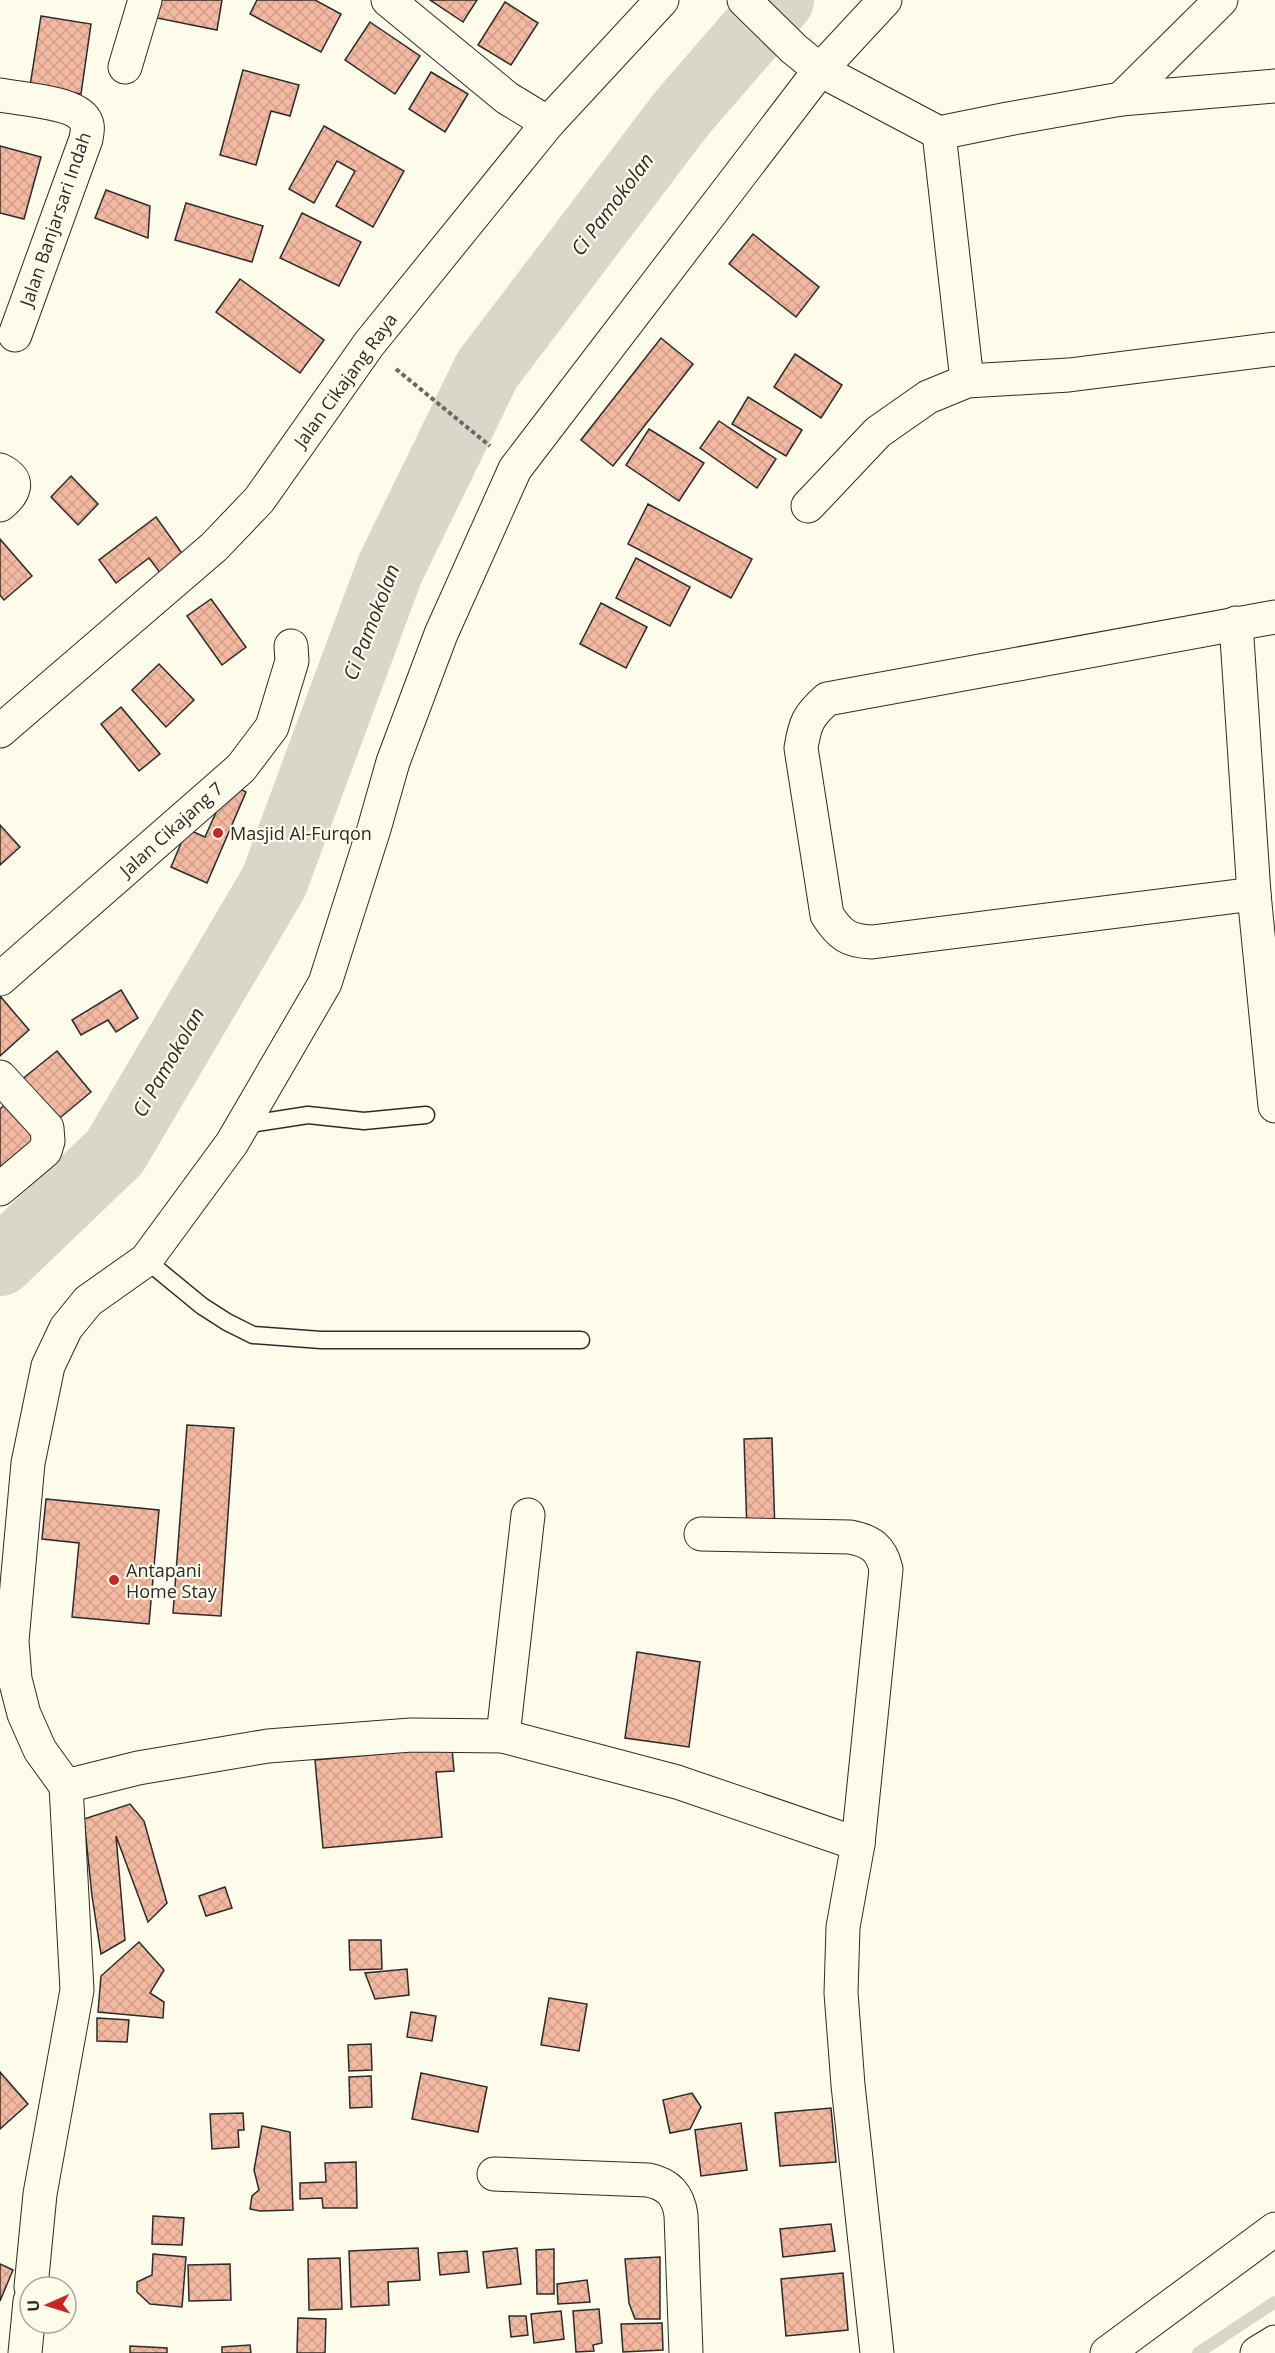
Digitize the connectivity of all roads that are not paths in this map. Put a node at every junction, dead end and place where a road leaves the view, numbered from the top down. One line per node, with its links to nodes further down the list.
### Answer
1 (145, 0): 7 (street)
2 (388, 0): 12 (street)
3 (662, 0): 12 (street, Jalan Cikajang Raya)
4 (744, 0): 8 (street)
5 (885, 0): 8 (street)
6 (1221, 0): 11 (street)
7 (125, 67)
8 (820, 70): 13 (street); 29 (street)
9 (1275, 86): 11 (street)
10 (0, 95): 14 (street, Jalan Banjarsari Indah)
11 (1122, 99): 13 (street)
12 (549, 123): 23 (street, Jalan Cikajang Raya)
13 (939, 133): 16 (street)
14 (15, 335)
15 (1275, 349): 16 (street)
16 (967, 381): 19 (street)
17 (0, 470): 18 (street)
18 (0, 506)
19 (808, 506)
20 (1275, 617): 21 (street)
21 (1236, 623): 24 (street); 24 (street)
22 (291, 646): 25 (street, Jalan Cikajang 7)
23 (0, 731)
24 (1254, 894): 27 (street)
25 (0, 980)
26 (0, 1077): 30 (street)
27 (1275, 1106)
28 (426, 1115): 29 (lane)
29 (243, 1125): 31 (street)
30 (0, 1189)
31 (146, 1260): 32 (lane); 36 (street)
32 (581, 1340)
33 (528, 1515): 35 (street)
34 (701, 1534): 37 (street)
35 (503, 1736): 36 (street); 37 (street)
36 (66, 1786): 40 (street)
37 (858, 1844): 45 (street)
38 (494, 2175): 44 (street)
39 (1275, 2229): 46 (street)
40 (32, 2275)
41 (27, 2335): 43 (street)
42 (1275, 2342): 47 (street)
43 (26, 2353)
44 (686, 2353)
45 (877, 2353)
46 (1107, 2353)
47 (1257, 2353)

